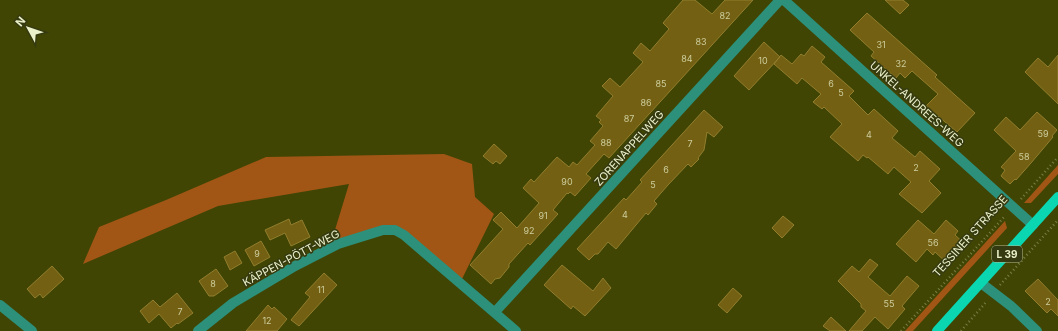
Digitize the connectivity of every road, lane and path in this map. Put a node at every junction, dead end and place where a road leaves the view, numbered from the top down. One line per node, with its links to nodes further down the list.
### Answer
1 (780, 0): 11 (street, ZORENAPPELWEG)
2 (784, 0): 5 (street, UNKEL-ANDREES-WEG)
3 (1058, 158): 5 (path, TESSINER STRASSE)
4 (1058, 197): 7 (main road, L 39)
5 (1013, 207): 7 (street, UNKEL-ANDREES-WEG); 15 (path, TESSINER STRASSE)
6 (1058, 220): 9 (path)
7 (1033, 224): 8 (main road, L 39)
8 (981, 283): 9 (street); 16 (main road, L 39)
9 (994, 293): 17 (path); 18 (street)
10 (0, 305): 12 (street)
11 (495, 312): 13 (street, KÄPPEN-PÖTT-WEG); 14 (street, KÄPPEN-PÖTT-WEG)
12 (32, 331)
13 (198, 331)
14 (516, 331)
15 (901, 331)
16 (937, 331)
17 (961, 331)
18 (1037, 331)

